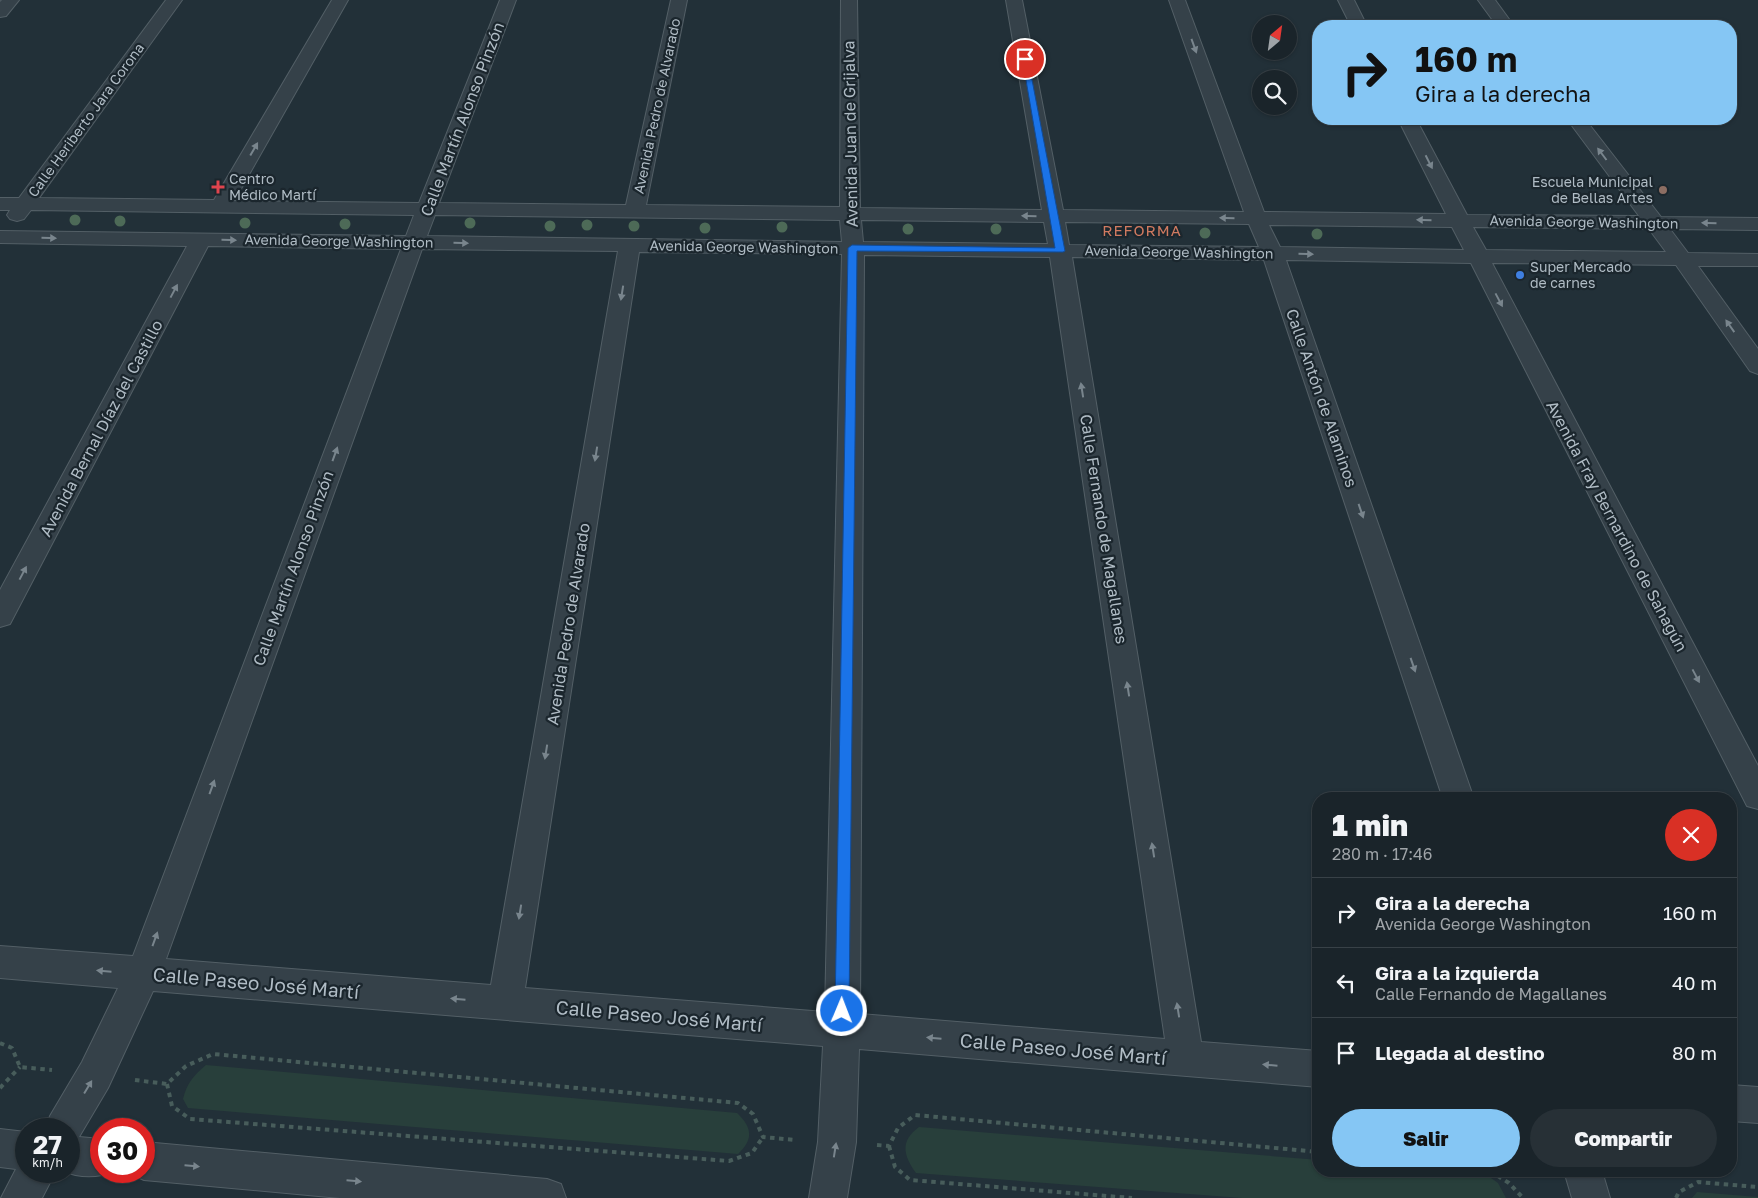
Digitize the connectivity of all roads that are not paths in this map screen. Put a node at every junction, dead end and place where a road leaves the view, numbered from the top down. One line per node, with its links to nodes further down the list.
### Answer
1 (11, 0): 11 (street)
2 (174, 0): 17 (street, Calle Heriberto Jara Corona)
3 (340, 0): 18 (street, one-way to 3)
4 (508, 0): 19 (street, Calle Martín Alonso Pinzón)
5 (679, 0): 20 (street, Avenida Pedro de Alvarado)
6 (849, 0): 21 (street, Avenida Juan de Grijalva)
7 (1014, 0): 22 (street, Calle Fernando de Magallanes)
8 (1177, 0): 23 (street, Calle Antón de Alaminos, one-way to 23)
9 (1346, 0): 12 (street)
10 (1486, 0): 13 (street)
11 (0, 12)
12 (1356, 20)
13 (1501, 20)
14 (1410, 125): 24 (street, Avenida Fray Bernardino de Sahagún, one-way to 24)
15 (1580, 125): 25 (street, one-way to 15)
16 (0, 204): 17 (street, Avenida George Washington)
17 (24, 204): 18 (street, Avenida George Washington); 27 (street, Calle Heriberto Jara Corona)
18 (221, 206): 19 (street, Avenida George Washington)
19 (427, 209): 20 (street, Avenida George Washington); 29 (street, Calle Martín Alonso Pinzón)
20 (635, 211): 21 (street, Avenida George Washington)
21 (850, 214): 22 (street, Avenida George Washington, one-way to 21); 31 (street, Avenida Juan de Grijalva)
22 (1053, 216): 23 (street, Avenida George Washington, one-way to 22); 32 (street, Calle Fernando de Magallanes)
23 (1256, 218): 24 (street, Avenida George Washington, one-way to 23); 33 (street, Calle Antón de Alaminos)
24 (1459, 220): 25 (street, Avenida George Washington); 34 (street, Avenida Fray Bernardino de Sahagún)
25 (1654, 223): 26 (street, Avenida George Washington, one-way to 25); 35 (street)
26 (1758, 224)
27 (1, 238): 28 (street, Avenida George Washington, one-way to 28)
28 (201, 240): 29 (street, Avenida George Washington, one-way to 29); 38 (street, Avenida Bernal Díaz del Castillo, one-way to 28)
29 (414, 242): 30 (street, Avenida George Washington, one-way to 30); 42 (street, Calle Martín Alonso Pinzón, one-way to 29)
30 (630, 245): 31 (street, Avenida George Washington); 43 (street, Avenida Pedro de Alvarado, one-way to 43)
31 (852, 248): 32 (street, Avenida George Washington); 44 (street, Avenida Juan de Grijalva)
32 (1060, 251): 33 (street, Avenida George Washington); 45 (street, Calle Fernando de Magallanes, one-way to 32)
33 (1273, 254): 34 (street, Avenida George Washington, one-way to 34); 39 (street, Calle Antón de Alaminos, one-way to 39)
34 (1477, 256): 35 (street, Avenida George Washington); 40 (street, Avenida Fray Bernardino de Sahagún, one-way to 40)
35 (1682, 259): 36 (street, Avenida George Washington); 37 (street, one-way to 35)
36 (1758, 260)
37 (1758, 366)
38 (0, 616)
39 (1457, 792)
40 (1758, 796)
41 (0, 962): 42 (street, Calle Paseo José Martí, one-way to 41)
42 (143, 974): 43 (street, Calle Paseo José Martí, one-way to 42); 49 (street, Calle Martín Alonso Pinzón, one-way to 42)
43 (505, 1003): 44 (street, Calle Paseo José Martí)
44 (842, 1031): 45 (street, Calle Paseo José Martí, one-way to 44); 58 (street, Avenida Juan de Grijalva, one-way to 44)
45 (1186, 1058): 46 (street, Calle Paseo José Martí, one-way to 45)
46 (1312, 1068)
47 (1737, 1103): 48 (street)
48 (1758, 1105)
49 (70, 1118)
50 (0, 1148): 51 (street)
51 (15, 1150)
52 (155, 1162): 55 (street, one-way to 55)
53 (1585, 1177): 59 (street)
54 (29, 1183): 56 (street)
55 (423, 1193): 57 (street)
56 (20, 1198)
57 (547, 1198)
58 (828, 1198)
59 (1591, 1198)

